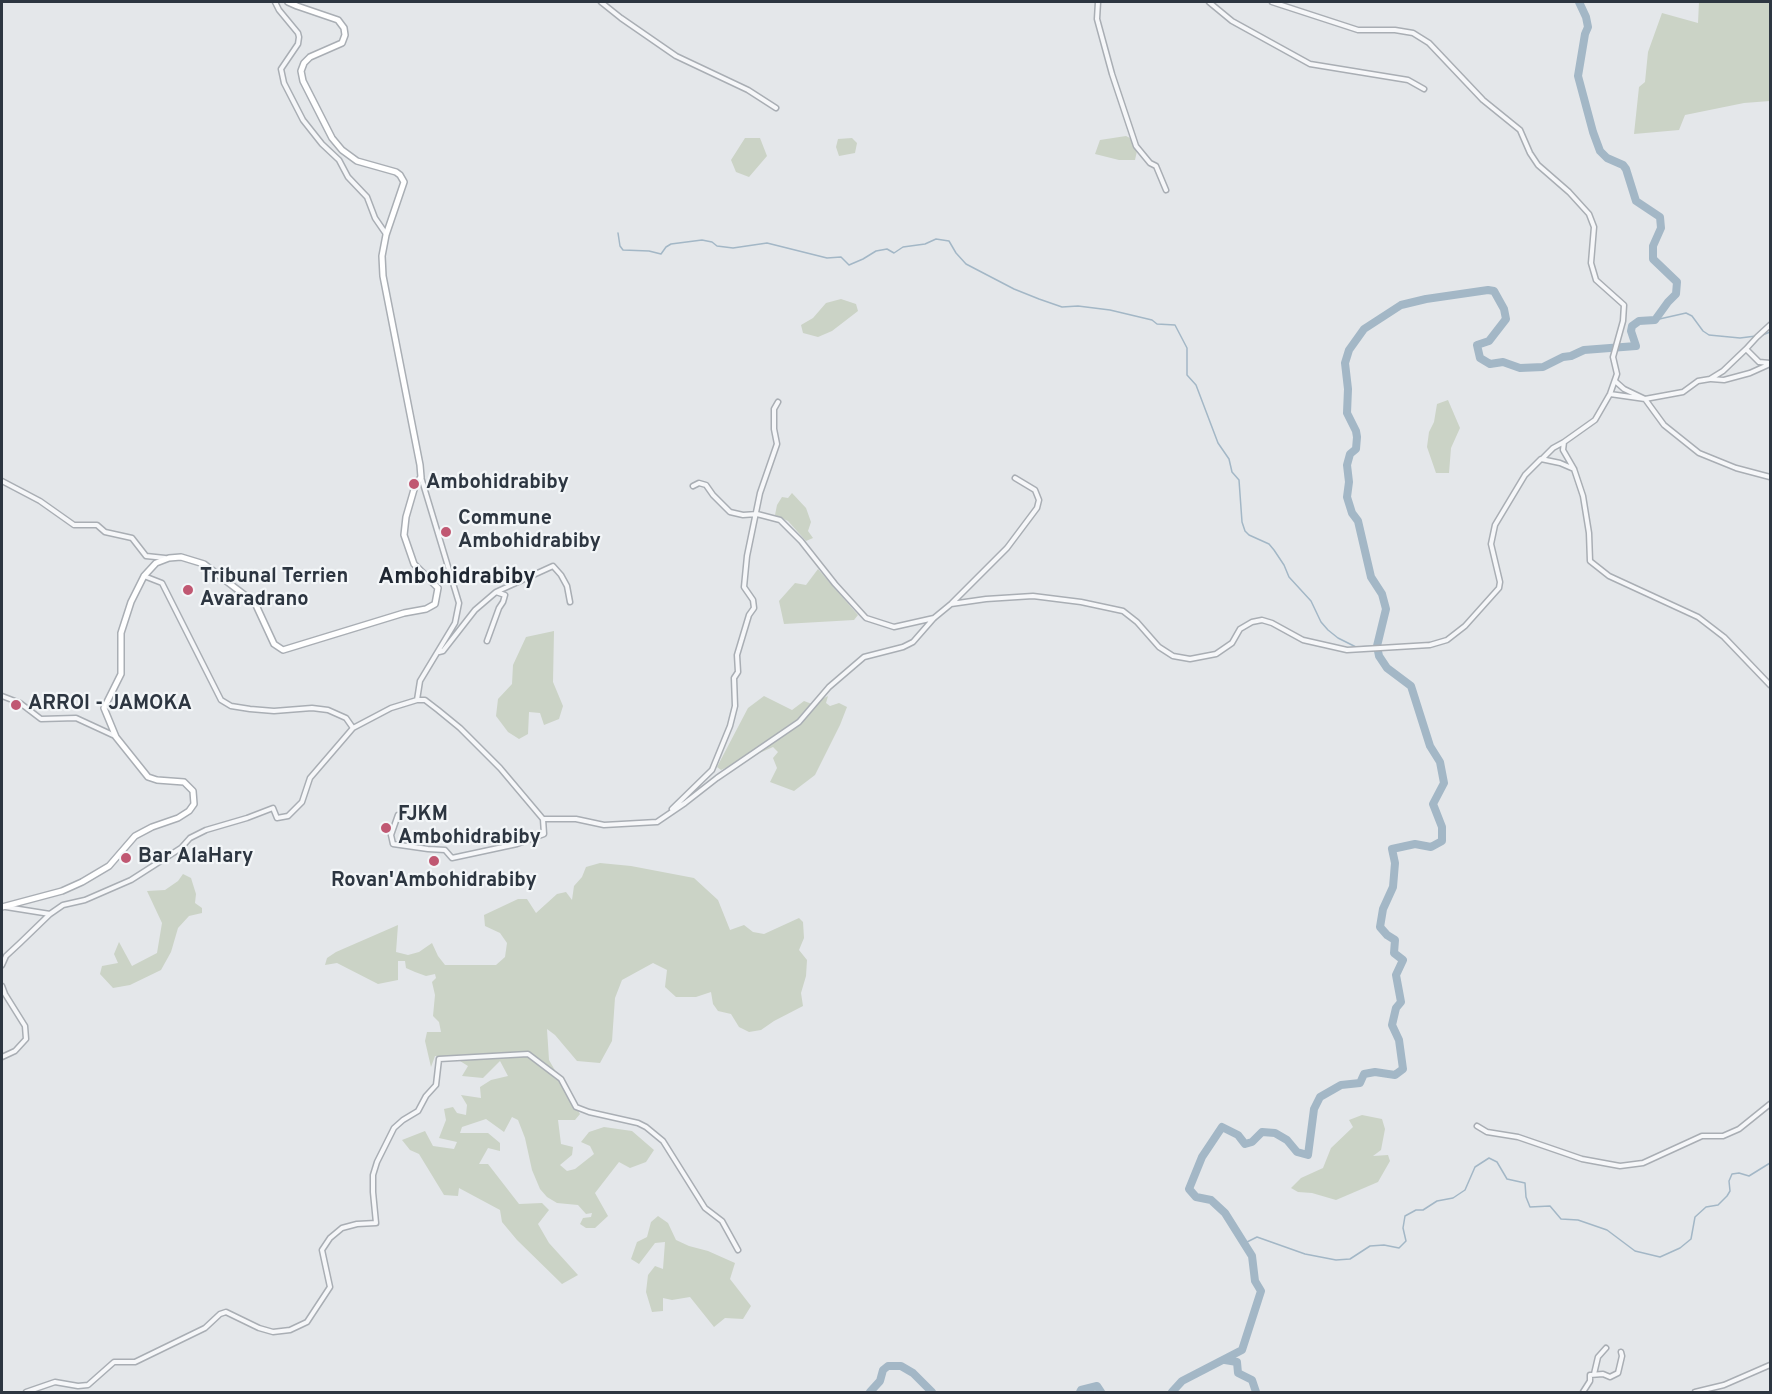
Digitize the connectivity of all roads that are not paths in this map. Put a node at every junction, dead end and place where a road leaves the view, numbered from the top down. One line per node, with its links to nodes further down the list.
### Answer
1 (275, 2): 10 (street)
2 (288, 2): 10 (main road)
3 (601, 2): 8 (street)
4 (1098, 2): 9 (street)
5 (1209, 2): 7 (street)
6 (1272, 2): 15 (street)
7 (1424, 89)
8 (776, 108)
9 (1166, 190)
10 (386, 235): 22 (main road)
11 (1770, 325): 12 (street)
12 (1746, 349): 13 (street); 14 (street)
13 (1770, 364): 14 (street)
14 (1710, 379): 17 (street)
15 (1616, 381): 16 (street); 17 (street)
16 (1610, 394): 17 (street); 19 (street)
17 (1645, 399): 23 (street)
18 (778, 402): 27 (street)
19 (1564, 442): 20 (street); 21 (street)
20 (1542, 459): 21 (street); 32 (street)
21 (1574, 470): 36 (street)
22 (421, 477): 28 (main road); 35 (street)
23 (1770, 477)
24 (1015, 478): 32 (street)
25 (2, 481): 28 (street)
26 (693, 486): 27 (street)
27 (757, 514): 33 (street); 42 (street)
28 (169, 558): 29 (main road)
29 (144, 576): 39 (street); 40 (main road)
30 (496, 592): 31 (street); 34 (street); 35 (street)
31 (570, 602)
32 (951, 604): 33 (street)
33 (934, 618): 42 (street)
34 (487, 641)
35 (439, 652): 38 (street)
36 (1770, 685)
37 (2, 696): 40 (street)
38 (417, 700): 39 (street); 43 (street)
39 (353, 728): 45 (street)
40 (116, 736): 44 (main road)
41 (398, 815): 43 (street)
42 (664, 816): 43 (street)
43 (543, 819)
44 (4, 907): 45 (street)
45 (50, 914): 46 (street)
46 (2, 965)
47 (2, 986): 48 (street)
48 (2, 1057)
49 (1770, 1104): 50 (street)
50 (1477, 1126)
51 (738, 1250): 56 (street)
52 (1606, 1348): 55 (street)
53 (1621, 1352): 55 (street)
54 (1770, 1365): 58 (street)
55 (1594, 1374): 57 (street)
56 (26, 1392)
57 (1583, 1392)
58 (1695, 1392)

